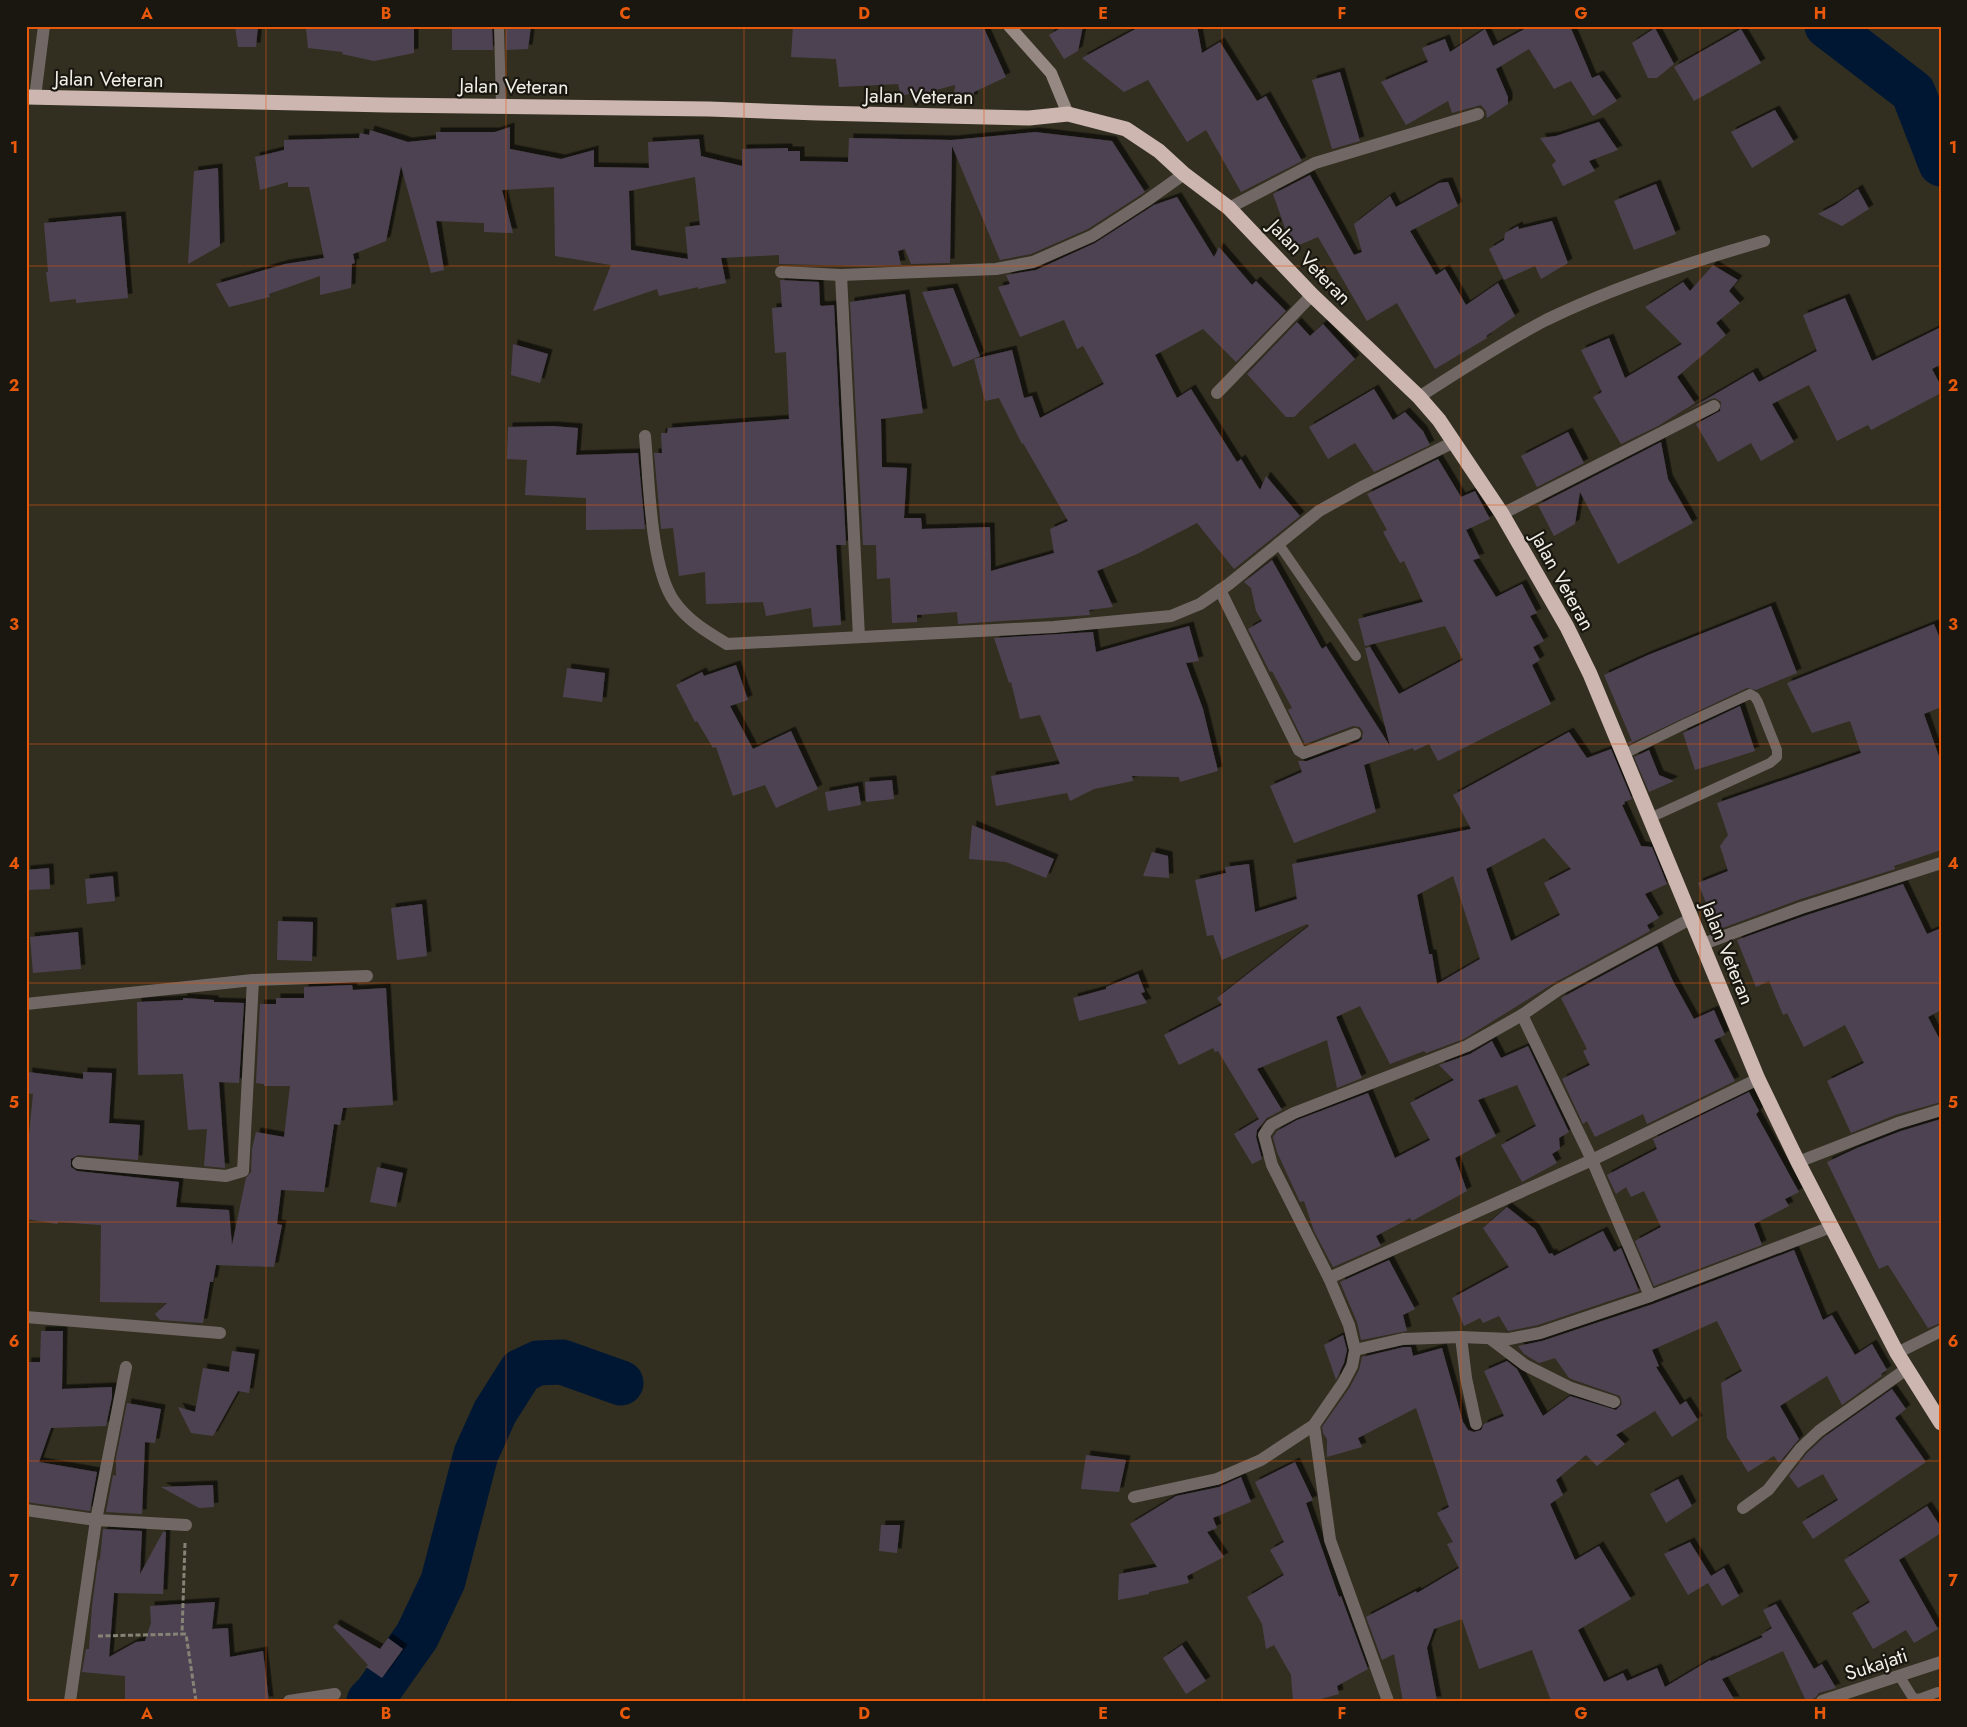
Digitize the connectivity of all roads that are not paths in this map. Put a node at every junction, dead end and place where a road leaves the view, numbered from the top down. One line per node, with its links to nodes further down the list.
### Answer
1 (44, 26): 4 (street)
2 (499, 26): 5 (lane)
3 (1009, 26): 6 (street)
4 (31, 97): 5 (highway, Jalan Veteran)
5 (501, 106): 6 (highway, Jalan Veteran)
6 (1068, 114): 8 (highway, Jalan Veteran)
7 (1478, 114): 9 (street)
8 (1184, 174): 9 (highway, Jalan Veteran); 12 (street)
9 (1229, 208): 13 (highway, Jalan Veteran)
10 (1764, 241): 15 (street)
11 (782, 272): 12 (street)
12 (841, 275): 22 (street)
13 (1312, 295): 14 (street); 15 (highway, Jalan Veteran)
14 (1217, 393)
15 (1419, 397): 18 (highway, Jalan Veteran)
16 (1714, 406): 19 (street)
17 (645, 436): 22 (street)
18 (1454, 442): 19 (highway, Jalan Veteran); 20 (street)
19 (1502, 514): 25 (highway, Jalan Veteran)
20 (1278, 543): 21 (street); 23 (lane)
21 (1220, 590): 22 (street); 24 (street)
22 (859, 638)
23 (1356, 656)
24 (1355, 734)
25 (1624, 754): 26 (highway, Jalan Veteran); 26 (lane)
26 (1650, 818): 28 (highway, Jalan Veteran)
27 (1941, 863): 29 (street)
28 (1692, 918): 29 (highway, Jalan Veteran); 33 (street)
29 (1703, 944): 34 (highway, Jalan Veteran)
30 (367, 976): 31 (street)
31 (253, 980): 32 (street); 38 (street)
32 (26, 1004)
33 (1522, 1016): 36 (street); 40 (street)
34 (1758, 1079): 36 (street); 37 (highway, Jalan Veteran)
35 (1941, 1110): 37 (street)
36 (1592, 1160): 40 (street); 41 (street)
37 (1798, 1162): 39 (highway, Jalan Veteran)
38 (78, 1163)
39 (1831, 1227): 41 (street); 48 (highway, Jalan Veteran)
40 (1329, 1278): 47 (street)
41 (1650, 1296): 46 (street)
42 (26, 1317): 44 (street)
43 (1941, 1331): 48 (street)
44 (220, 1333)
45 (1461, 1337): 46 (street); 47 (street); 53 (street)
46 (1492, 1340): 51 (street)
47 (1355, 1350): 54 (street)
48 (1897, 1353): 50 (highway, Jalan Veteran)
49 (126, 1367): 58 (street)
50 (1908, 1368): 52 (highway, Jalan Veteran); 56 (street)
51 (1614, 1402)
52 (1941, 1423)
53 (1476, 1424)
54 (1314, 1426): 55 (street); 67 (street)
55 (1134, 1498)
56 (1743, 1508)
57 (26, 1510): 58 (street)
58 (96, 1520): 59 (street); 65 (street)
59 (186, 1525)
60 (1941, 1662): 61 (street, Sukajati)
61 (1900, 1677): 62 (lane); 64 (street, Sukajati)
62 (1938, 1692)
63 (335, 1694): 66 (street)
64 (1855, 1696): 68 (street, Sukajati)
65 (70, 1701)
66 (289, 1701)
67 (1388, 1701)
68 (1822, 1701)

